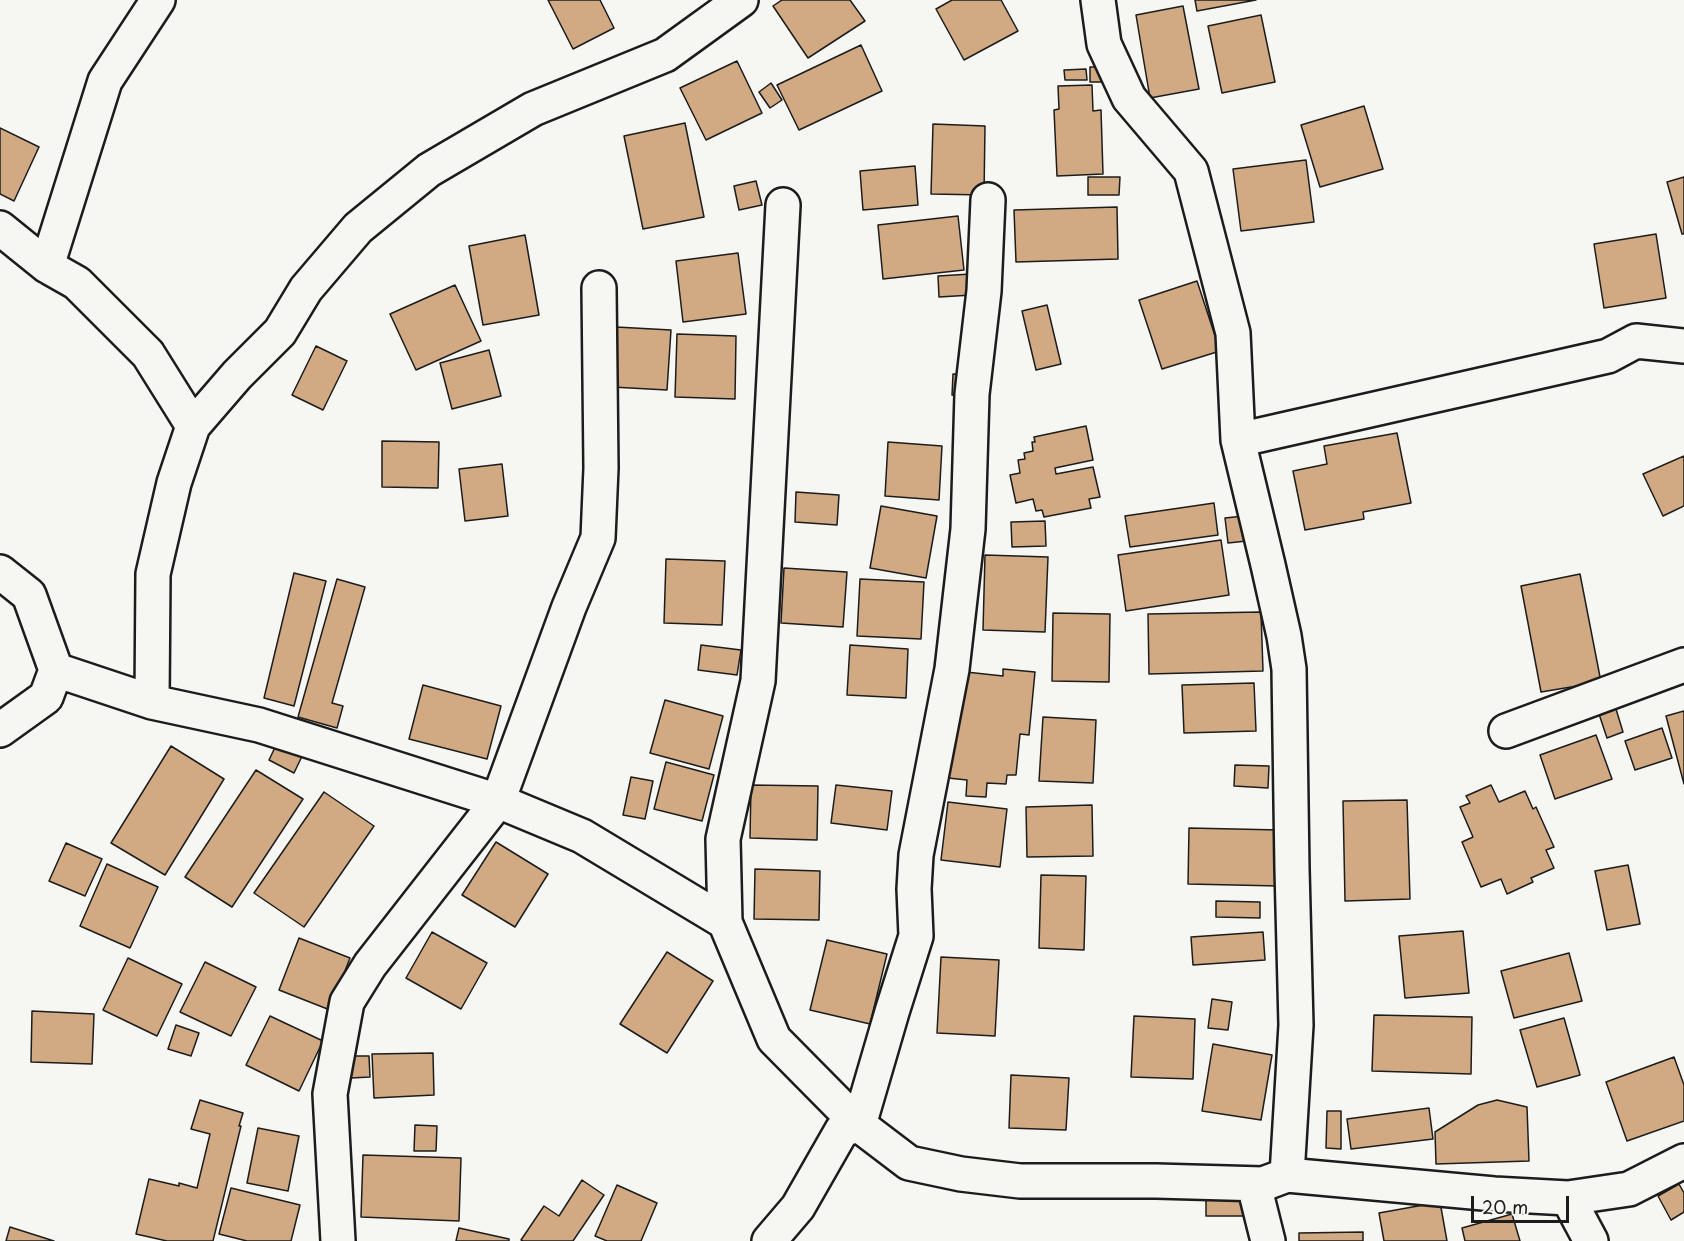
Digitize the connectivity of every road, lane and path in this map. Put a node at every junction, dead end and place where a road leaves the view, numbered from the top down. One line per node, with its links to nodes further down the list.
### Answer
1 (158, 0): 7 (street)
2 (741, 0): 10 (street)
3 (1098, 0): 11 (street)
4 (988, 200): 20 (street)
5 (783, 206): 19 (street)
6 (0, 228): 7 (street)
7 (46, 266): 10 (street)
8 (599, 288): 18 (street)
9 (1684, 346): 11 (street)
10 (193, 426): 15 (street)
11 (1238, 440): 22 (street)
12 (0, 572): 14 (street)
13 (1684, 665): 17 (street)
14 (56, 670): 15 (street); 16 (street)
15 (152, 702): 18 (street)
16 (0, 730)
17 (1506, 731)
18 (498, 801): 19 (street); 24 (street)
19 (725, 922): 20 (street)
20 (859, 1125): 22 (street); 25 (street)
21 (1684, 1161): 23 (street)
22 (1275, 1180): 23 (street); 26 (street)
23 (1568, 1198): 27 (street)
24 (338, 1241)
25 (769, 1241)
26 (1268, 1241)
27 (1591, 1241)

